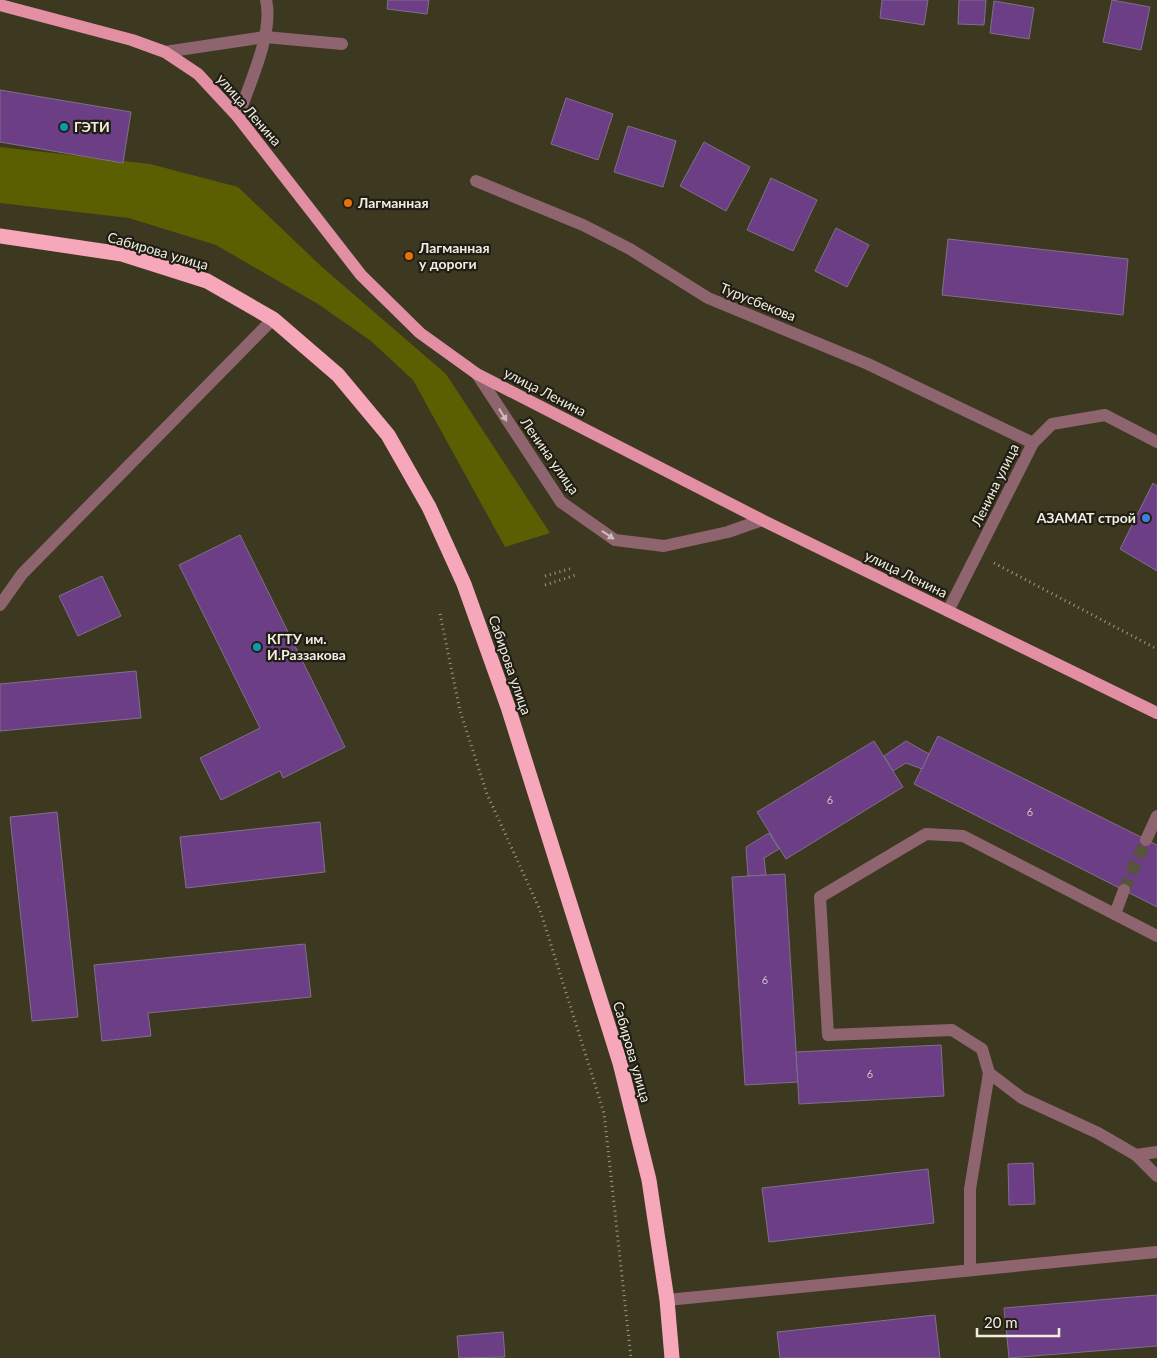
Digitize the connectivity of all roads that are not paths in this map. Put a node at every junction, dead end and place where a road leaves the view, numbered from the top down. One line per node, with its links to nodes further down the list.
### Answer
1 (266, 0): 3 (street)
2 (0, 5): 5 (main road, улица Ленина)
3 (265, 37): 4 (street); 5 (street); 6 (street)
4 (342, 44)
5 (165, 52): 6 (main road, улица Ленина)
6 (238, 117): 10 (main road, улица Ленина)
7 (476, 181): 11 (street, Турусбекова)
8 (0, 236): 9 (highway, Сабирова улица)
9 (273, 319): 14 (street); 28 (highway, Сабирова улица)
10 (477, 374): 13 (main road, улица Ленина); 13 (street, Ленина улица, one-way to 13)
11 (1033, 442): 12 (street, Ленина улица); 15 (street, Ленина улица)
12 (1157, 442)
13 (762, 520): 15 (main road, улица Ленина)
14 (0, 605)
15 (948, 611): 16 (main road, улица Ленина)
16 (1157, 713)
17 (1157, 816): 18 (street)
18 (1146, 840)
19 (1124, 890): 20 (street)
20 (1115, 914): 21 (street); 22 (street)
21 (1157, 936)
22 (989, 1073): 24 (street); 27 (street)
23 (1157, 1152): 24 (street)
24 (1136, 1155): 25 (street)
25 (1157, 1176)
26 (1157, 1252): 27 (street)
27 (970, 1269): 28 (street)
28 (667, 1300): 29 (highway, Сабирова улица)
29 (672, 1358)

